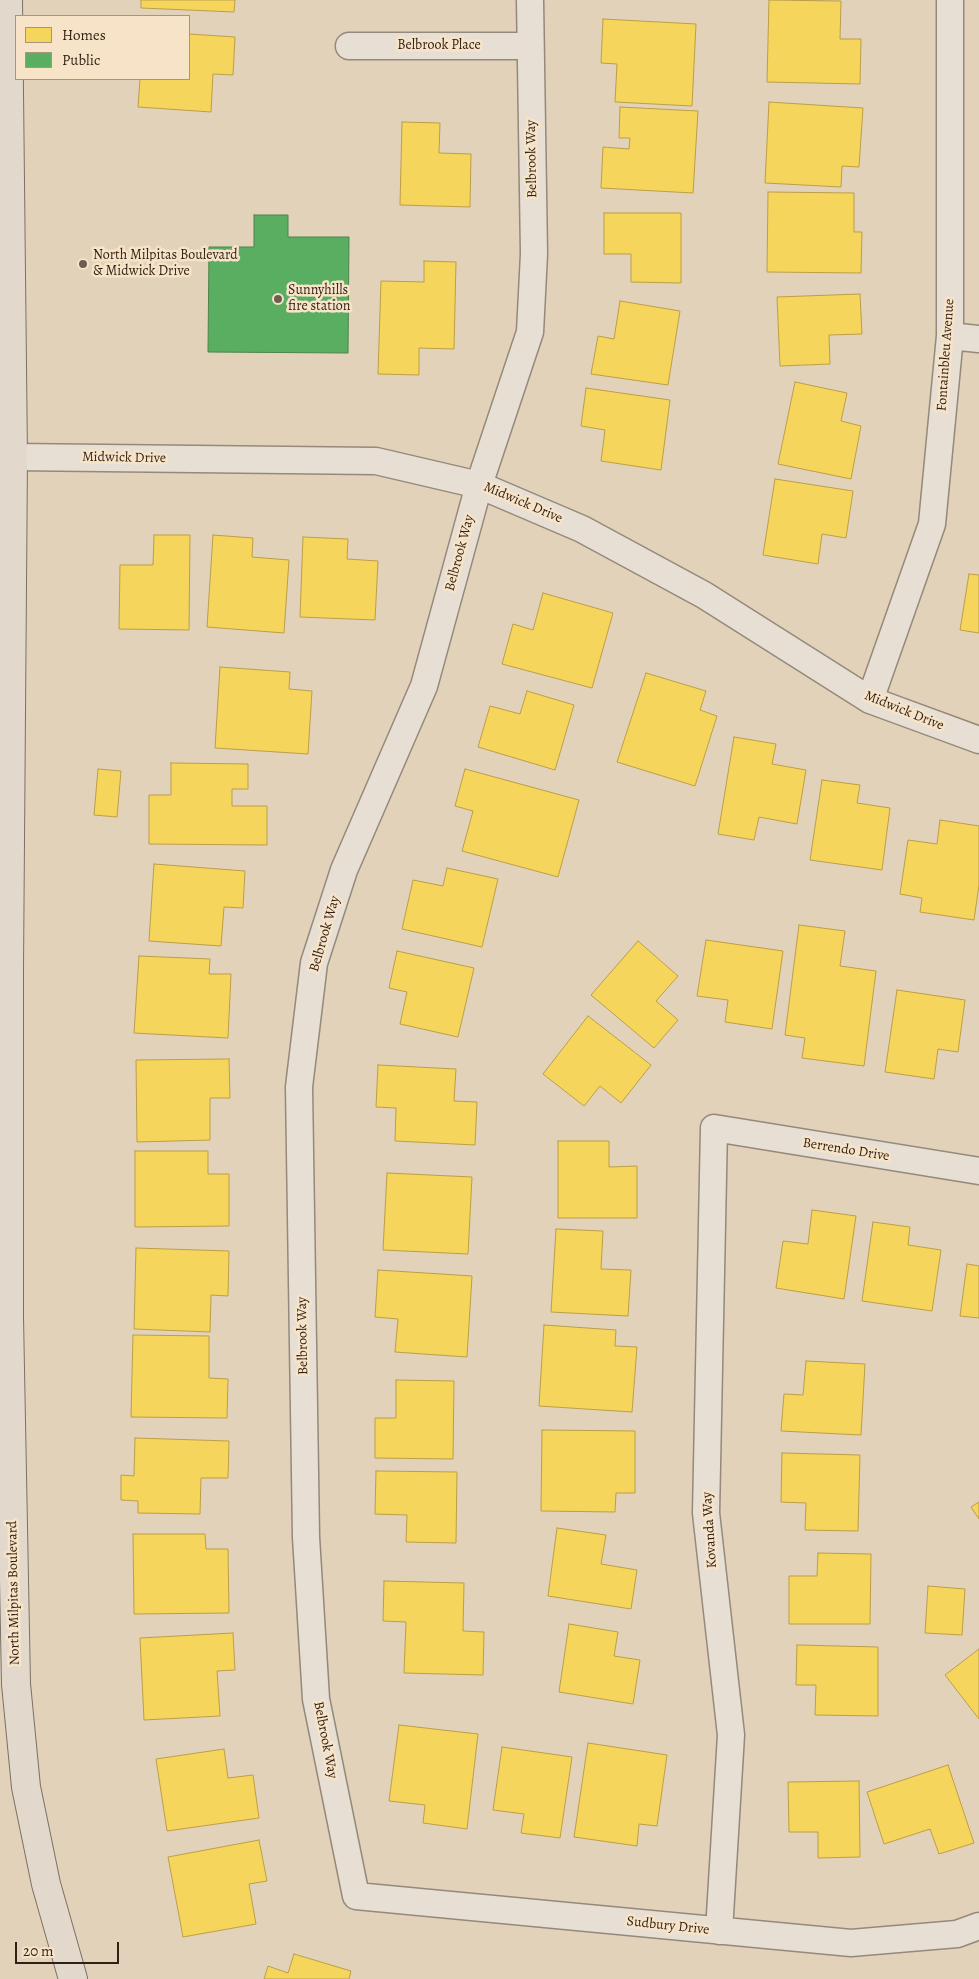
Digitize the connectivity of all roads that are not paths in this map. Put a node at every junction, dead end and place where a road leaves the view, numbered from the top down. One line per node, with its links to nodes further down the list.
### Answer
1 (8, 0): 8 (main road, North Milpitas Boulevard)
2 (530, 0): 5 (street, Belbrook Way)
3 (950, 0): 6 (street, Fontainbleu Avenue)
4 (349, 46): 5 (street, Belbrook Place)
5 (530, 46): 9 (street, Belbrook Way)
6 (950, 336): 7 (street); 10 (street, Fontainbleu Avenue)
7 (979, 339)
8 (13, 457): 9 (street, Midwick Drive); 17 (main road, North Milpitas Boulevard)
9 (479, 485): 10 (street, Midwick Drive); 14 (street, Belbrook Way)
10 (870, 700): 11 (street, Midwick Drive)
11 (979, 740)
12 (714, 1128): 13 (street, Berrendo Drive); 16 (street, Kovanda Way)
13 (979, 1171)
14 (356, 1896): 16 (street, Sudbury Drive)
15 (979, 1926): 16 (street, Sudbury Drive)
16 (719, 1931)
17 (73, 1979)

